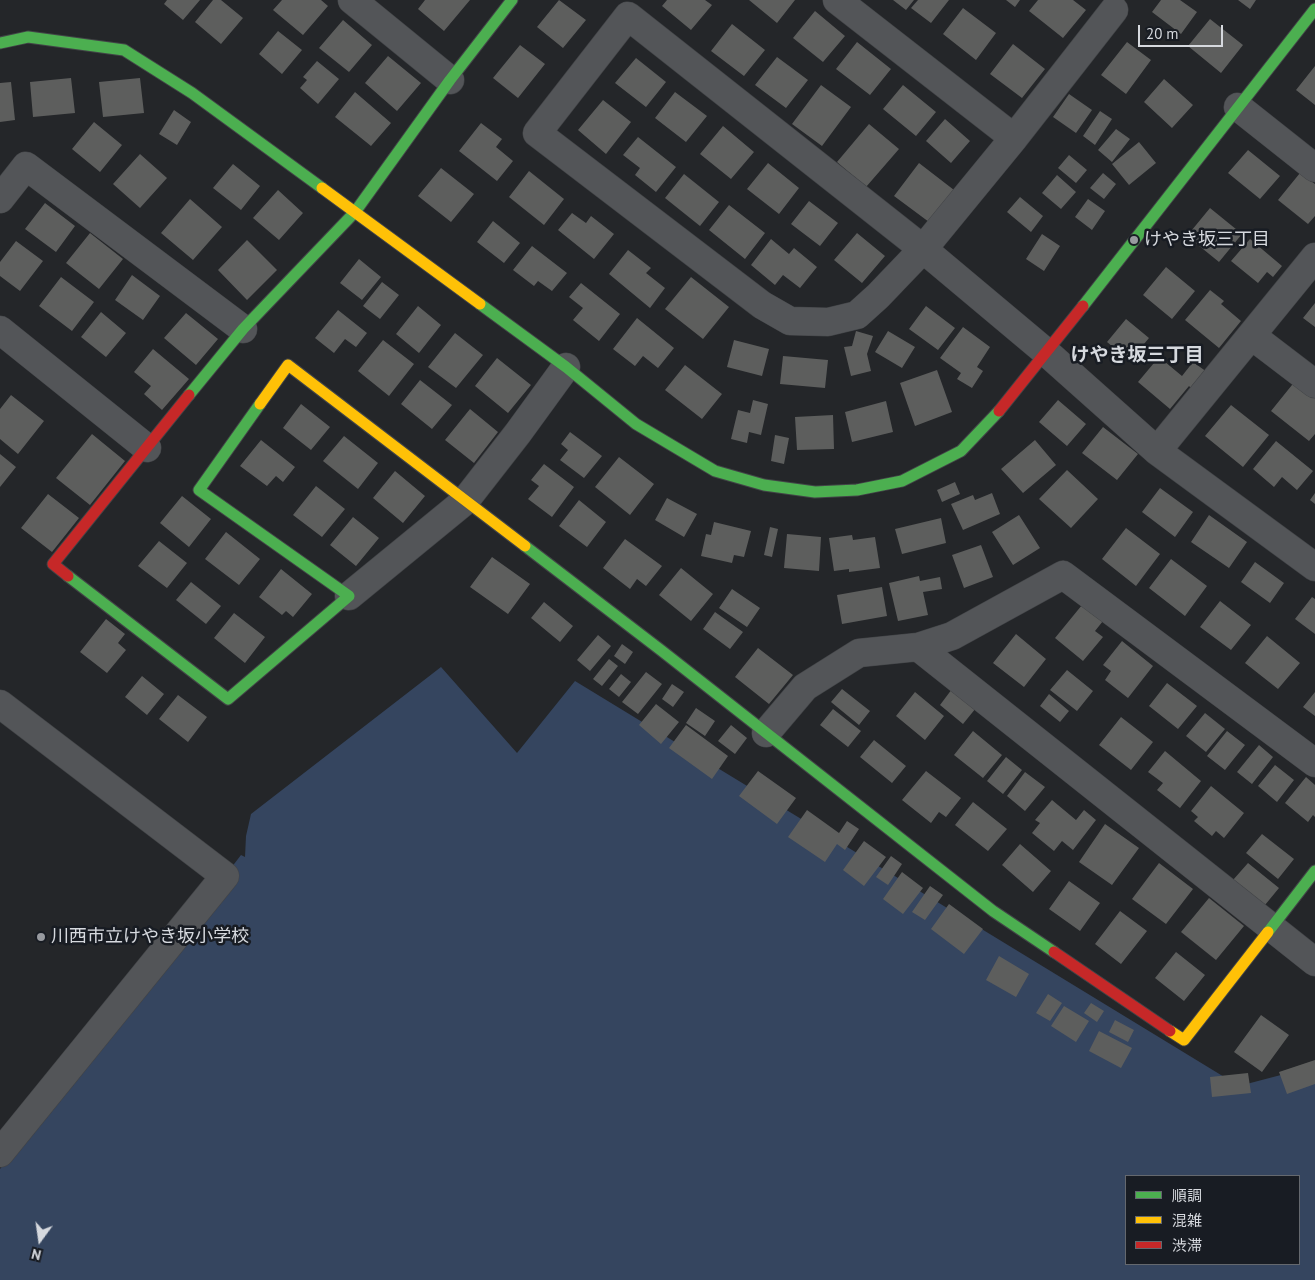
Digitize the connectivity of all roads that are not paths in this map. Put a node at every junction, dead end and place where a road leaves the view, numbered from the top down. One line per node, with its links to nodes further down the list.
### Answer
1 (352, 0): 8 (street)
2 (512, 0): 8 (street)
3 (837, 0): 10 (street)
4 (1112, 3): 10 (street)
5 (634, 8): 14 (street); 14 (street)
6 (1315, 9): 9 (street)
7 (0, 43): 13 (street)
8 (450, 80): 13 (street)
9 (1238, 107): 11 (street); 19 (street)
10 (1014, 138): 14 (street)
11 (1315, 168)
12 (0, 199): 16 (street)
13 (355, 212): 16 (street); 20 (street)
14 (923, 249): 19 (street)
15 (1315, 257): 18 (street)
16 (243, 329): 22 (street)
17 (0, 330): 22 (street)
18 (1252, 336): 21 (street); 23 (street)
19 (1047, 352): 20 (street); 23 (street)
20 (566, 367): 24 (street)
21 (1315, 384)
22 (147, 448): 26 (street)
23 (1157, 451): 25 (street)
24 (465, 501): 26 (street); 26 (street); 29 (street)
25 (1315, 567)
26 (349, 596)
27 (918, 647): 29 (street); 30 (street); 32 (street)
28 (0, 704): 34 (street)
29 (766, 733): 32 (street)
30 (1315, 763)
31 (1315, 870): 32 (street)
32 (1271, 927): 33 (street)
33 (1315, 962)
34 (0, 1153)

